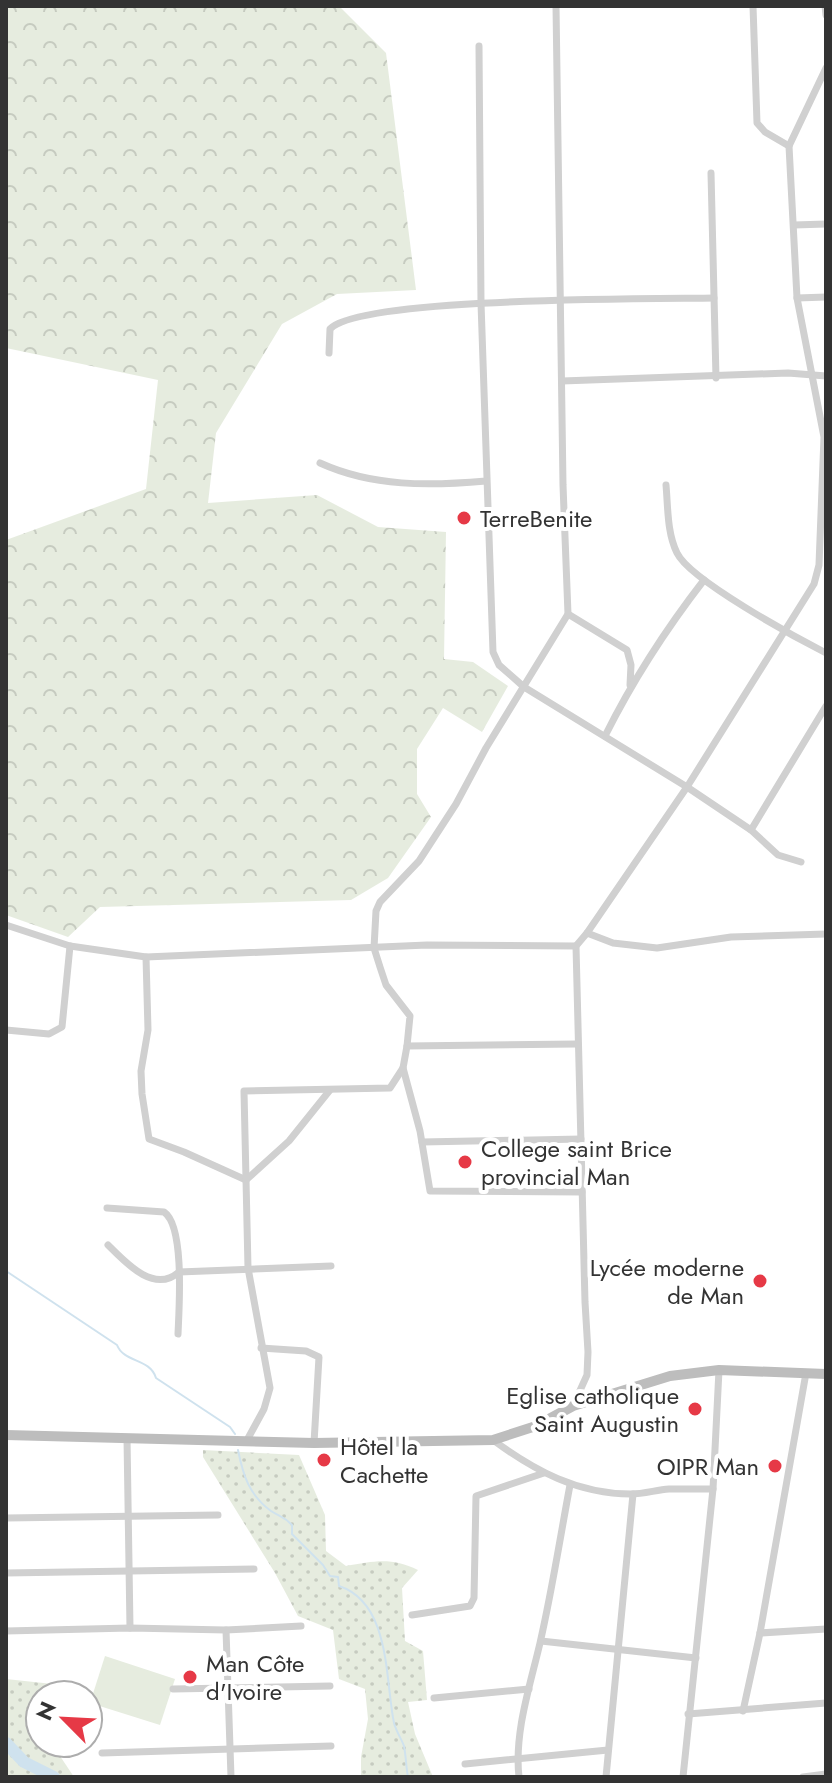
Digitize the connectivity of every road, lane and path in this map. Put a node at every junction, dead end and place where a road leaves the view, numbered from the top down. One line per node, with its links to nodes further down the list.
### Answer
1 (556, 6): 14 (street)
2 (753, 6): 7 (street)
3 (825, 6): 4 (street)
4 (826, 15)
5 (479, 46): 15 (street)
6 (826, 68): 7 (street)
7 (789, 146): 10 (street)
8 (711, 173): 12 (street)
9 (826, 224): 10 (street)
10 (794, 225): 13 (street)
11 (826, 297): 13 (street)
12 (714, 298): 14 (street); 19 (street)
13 (797, 298): 17 (street)
14 (561, 301): 15 (street); 20 (street)
15 (481, 303): 16 (street); 22 (street)
16 (329, 353)
17 (813, 376): 18 (street); 19 (street); 26 (street)
18 (826, 376)
19 (716, 378): 20 (street)
20 (562, 381): 25 (street)
21 (320, 463): 22 (street)
22 (486, 481): 28 (street)
23 (666, 485): 24 (street)
24 (704, 580): 26 (street); 29 (street)
25 (568, 614): 28 (street); 29 (street)
26 (785, 630): 27 (street); 32 (street)
27 (826, 653)
28 (524, 687): 31 (street); 40 (street)
29 (630, 688): 31 (street)
30 (826, 706): 33 (street)
31 (605, 736): 32 (street)
32 (687, 787): 33 (street); 36 (street)
33 (751, 830): 34 (street)
34 (801, 862)
35 (6, 925): 38 (street)
36 (587, 933): 37 (street); 39 (street)
37 (826, 934)
38 (70, 946): 41 (street); 42 (street)
39 (576, 946): 40 (street); 43 (street)
40 (374, 948): 41 (street); 44 (street)
41 (146, 957): 49 (street)
42 (6, 1030)
43 (577, 1044): 44 (street); 47 (street)
44 (407, 1046): 45 (street)
45 (403, 1068): 46 (street); 48 (street)
46 (330, 1090): 49 (street); 49 (street)
47 (581, 1139): 48 (street); 50 (street)
48 (422, 1142): 50 (street)
49 (246, 1180): 54 (street)
50 (582, 1192): 61 (street)
51 (107, 1208): 55 (street)
52 (108, 1245): 55 (street)
53 (331, 1266): 54 (street)
54 (248, 1268): 55 (street); 57 (street)
55 (179, 1272): 56 (street)
56 (178, 1334)
57 (261, 1348): 65 (street); 66 (street)
58 (719, 1370): 59 (main road); 61 (main road); 69 (street)
59 (806, 1373): 60 (main road); 83 (street)
60 (826, 1374)
61 (573, 1406): 64 (main road)
62 (6, 1435): 63 (main road)
63 (127, 1438): 65 (main road); 73 (street)
64 (493, 1440): 66 (main road); 67 (street)
65 (246, 1442): 66 (main road)
66 (314, 1443)
67 (544, 1473): 68 (street); 77 (street)
68 (570, 1485): 70 (street); 84 (street)
69 (713, 1489): 70 (street); 86 (street)
70 (633, 1494): 85 (street)
71 (218, 1515): 73 (street)
72 (6, 1518): 73 (street)
73 (128, 1518): 75 (street)
74 (254, 1569): 75 (street)
75 (129, 1570): 76 (street); 79 (street)
76 (6, 1573)
77 (412, 1615)
78 (301, 1626): 81 (street)
79 (130, 1628): 81 (street); 82 (street)
80 (826, 1629): 83 (street)
81 (226, 1630): 88 (street)
82 (6, 1631)
83 (760, 1633): 93 (street)
84 (541, 1641): 85 (street); 90 (street)
85 (617, 1651): 86 (street); 97 (street)
86 (696, 1658): 94 (street)
87 (330, 1686): 88 (street)
88 (229, 1687): 89 (street); 96 (street)
89 (173, 1689)
90 (529, 1689): 91 (street); 99 (street)
91 (434, 1698)
92 (826, 1703): 93 (street)
93 (743, 1711): 94 (street)
94 (688, 1714): 105 (street)
95 (331, 1746): 96 (street)
96 (230, 1747): 98 (street); 102 (street)
97 (608, 1750): 99 (street); 104 (street)
98 (104, 1753)
99 (517, 1760): 100 (street); 103 (street)
100 (465, 1764)
101 (826, 1774): 106 (street)
102 (231, 1777)
103 (519, 1777)
104 (606, 1777)
105 (683, 1777)
106 (803, 1777)

